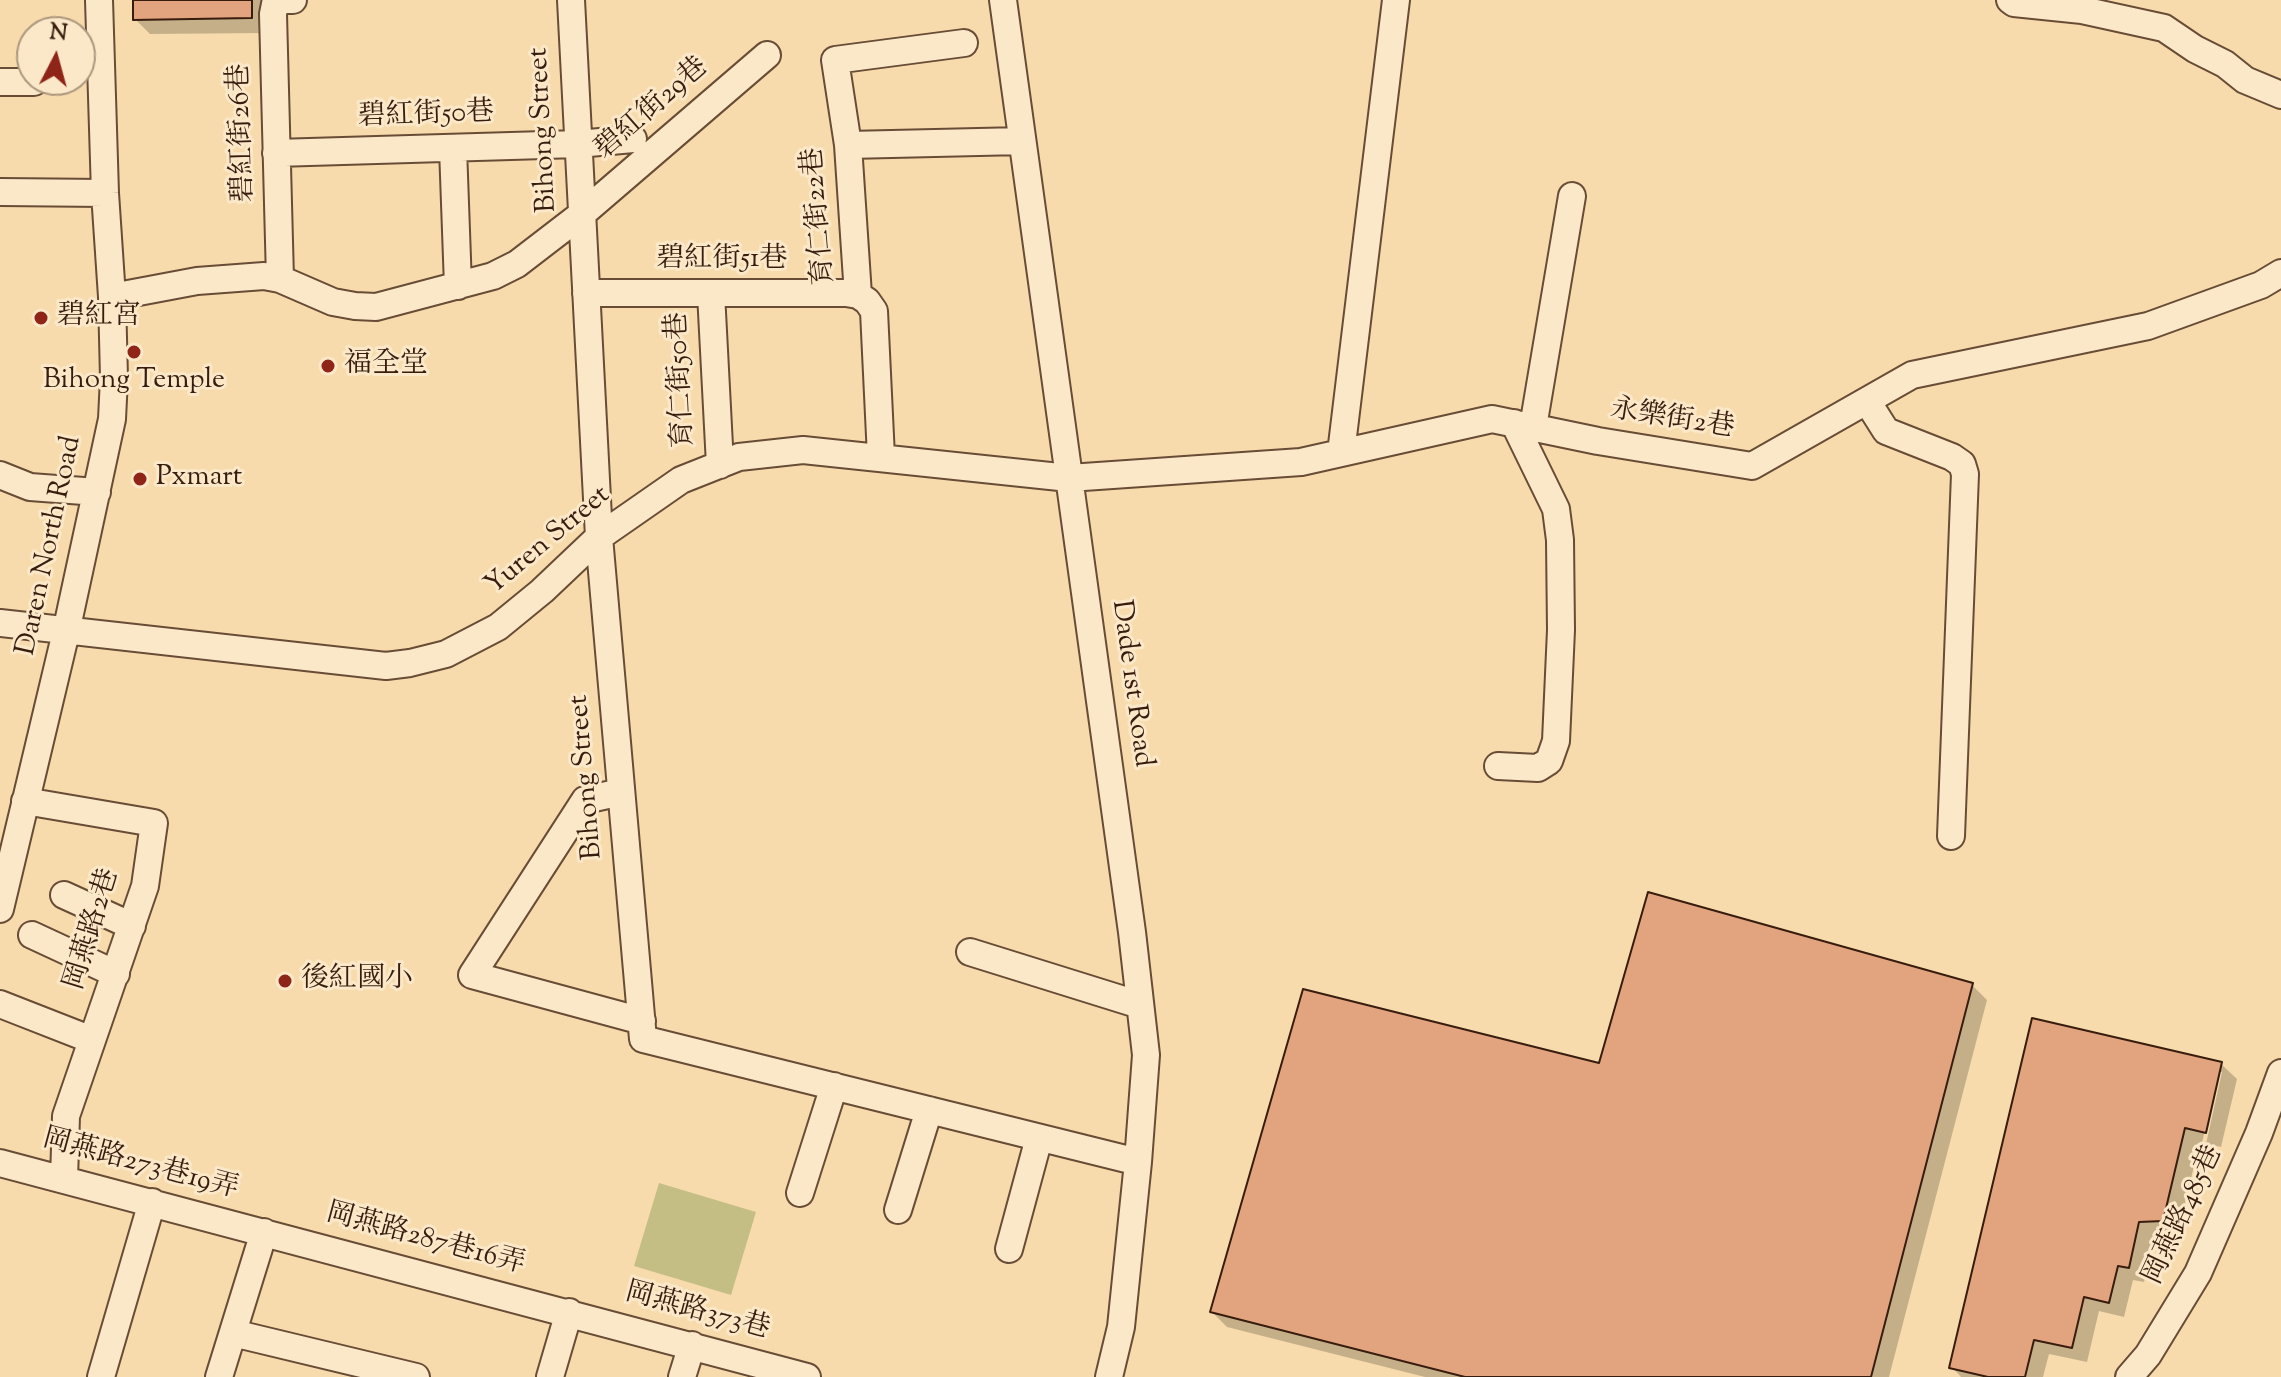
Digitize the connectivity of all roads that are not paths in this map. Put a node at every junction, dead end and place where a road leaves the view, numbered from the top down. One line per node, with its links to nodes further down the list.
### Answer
1 (99, 0): 17 (street, Daren North Road)
2 (293, 0): 15 (street, 碧紅街26巷)
3 (571, 0): 12 (street, Bihong Street)
4 (1003, 0): 11 (street, Dade 1st Road)
5 (1396, 0): 29 (street)
6 (2010, 0): 9 (street)
7 (964, 43): 13 (street, 育仁街22巷)
8 (767, 55): 19 (street, 碧紅街29巷)
9 (2281, 95)
10 (633, 139): 12 (street, 碧紅街50巷)
11 (1022, 141): 13 (street); 33 (street, Dade 1st Road)
12 (578, 144): 14 (street, 碧紅街50巷); 19 (street, Bihong Street)
13 (848, 145): 25 (street, 育仁街22巷)
14 (453, 148): 15 (street, 碧紅街50巷); 22 (street)
15 (276, 153): 21 (street, 碧紅街26巷)
16 (0, 192): 17 (street)
17 (105, 193): 26 (street, Daren North Road)
18 (1572, 196): 28 (street)
19 (582, 214): 22 (street, 碧紅街29巷); 23 (street, Bihong Street)
20 (2281, 273): 27 (street, 永樂街2巷)
21 (280, 279): 22 (street, 碧紅街29巷); 26 (street)
22 (458, 286)
23 (586, 293): 24 (street, 碧紅街51巷); 35 (street, Bihong Street)
24 (711, 293): 25 (street, 碧紅街51巷); 31 (street, 育仁街50巷)
25 (858, 295): 30 (street, 育仁街22巷)
26 (112, 297): 34 (street, Daren North Road)
27 (1867, 401): 28 (street, 永樂街2巷); 42 (street)
28 (1524, 425): 29 (street, 永樂街2巷); 38 (street)
29 (1341, 453): 33 (street, 永樂街2巷)
30 (881, 457): 31 (street, Yuren Street); 33 (street, Yuren Street)
31 (720, 465): 35 (street, Yuren Street)
32 (0, 475): 34 (street)
33 (1069, 478): 50 (street, Dade 1st Road)
34 (97, 492): 37 (street, Daren North Road)
35 (599, 537): 37 (street, Yuren Street); 39 (street, Bihong Street)
36 (0, 623): 37 (street, Yuren Street)
37 (66, 632): 40 (street, Daren North Road)
38 (1498, 766)
39 (621, 792): 51 (street, Bihong Street); 51 (street)
40 (25, 801): 41 (street, Daren North Road); 45 (street, 岡燕路2巷)
41 (9, 826): 44 (street, Daren North Road)
42 (1951, 836)
43 (64, 895): 45 (street)
44 (0, 909)
45 (132, 926): 48 (street, 岡燕路2巷)
46 (32, 935): 48 (street)
47 (970, 952): 50 (street)
48 (116, 974): 52 (street, 岡燕路2巷)
49 (0, 1004): 52 (street)
50 (1140, 1005): 57 (street, Dade 1st Road)
51 (642, 1021): 54 (street)
52 (92, 1040): 59 (street, 岡燕路2巷)
53 (2281, 1073): 75 (street, 岡燕路485巷)
54 (834, 1086): 55 (street); 60 (street)
55 (929, 1110): 56 (street); 62 (street)
56 (1039, 1138): 57 (street); 64 (street)
57 (1138, 1162): 74 (street, Dade 1st Road)
58 (0, 1163): 59 (street, 岡燕路273巷19弄)
59 (64, 1179): 61 (street, 岡燕路273巷19弄)
60 (800, 1193)
61 (152, 1202): 63 (street, 岡燕路273巷19弄); 68 (street)
62 (898, 1210)
63 (264, 1232): 65 (street, 岡燕路287巷16弄); 66 (street)
64 (1009, 1249)
65 (569, 1312): 67 (street, 岡燕路373巷); 71 (street)
66 (233, 1333): 69 (street); 70 (street)
67 (692, 1345): 72 (street); 73 (street, 岡燕路373巷)
68 (101, 1377)
69 (219, 1377)
70 (416, 1377)
71 (550, 1377)
72 (682, 1377)
73 (807, 1377)
74 (1109, 1377)
75 (2129, 1377)

